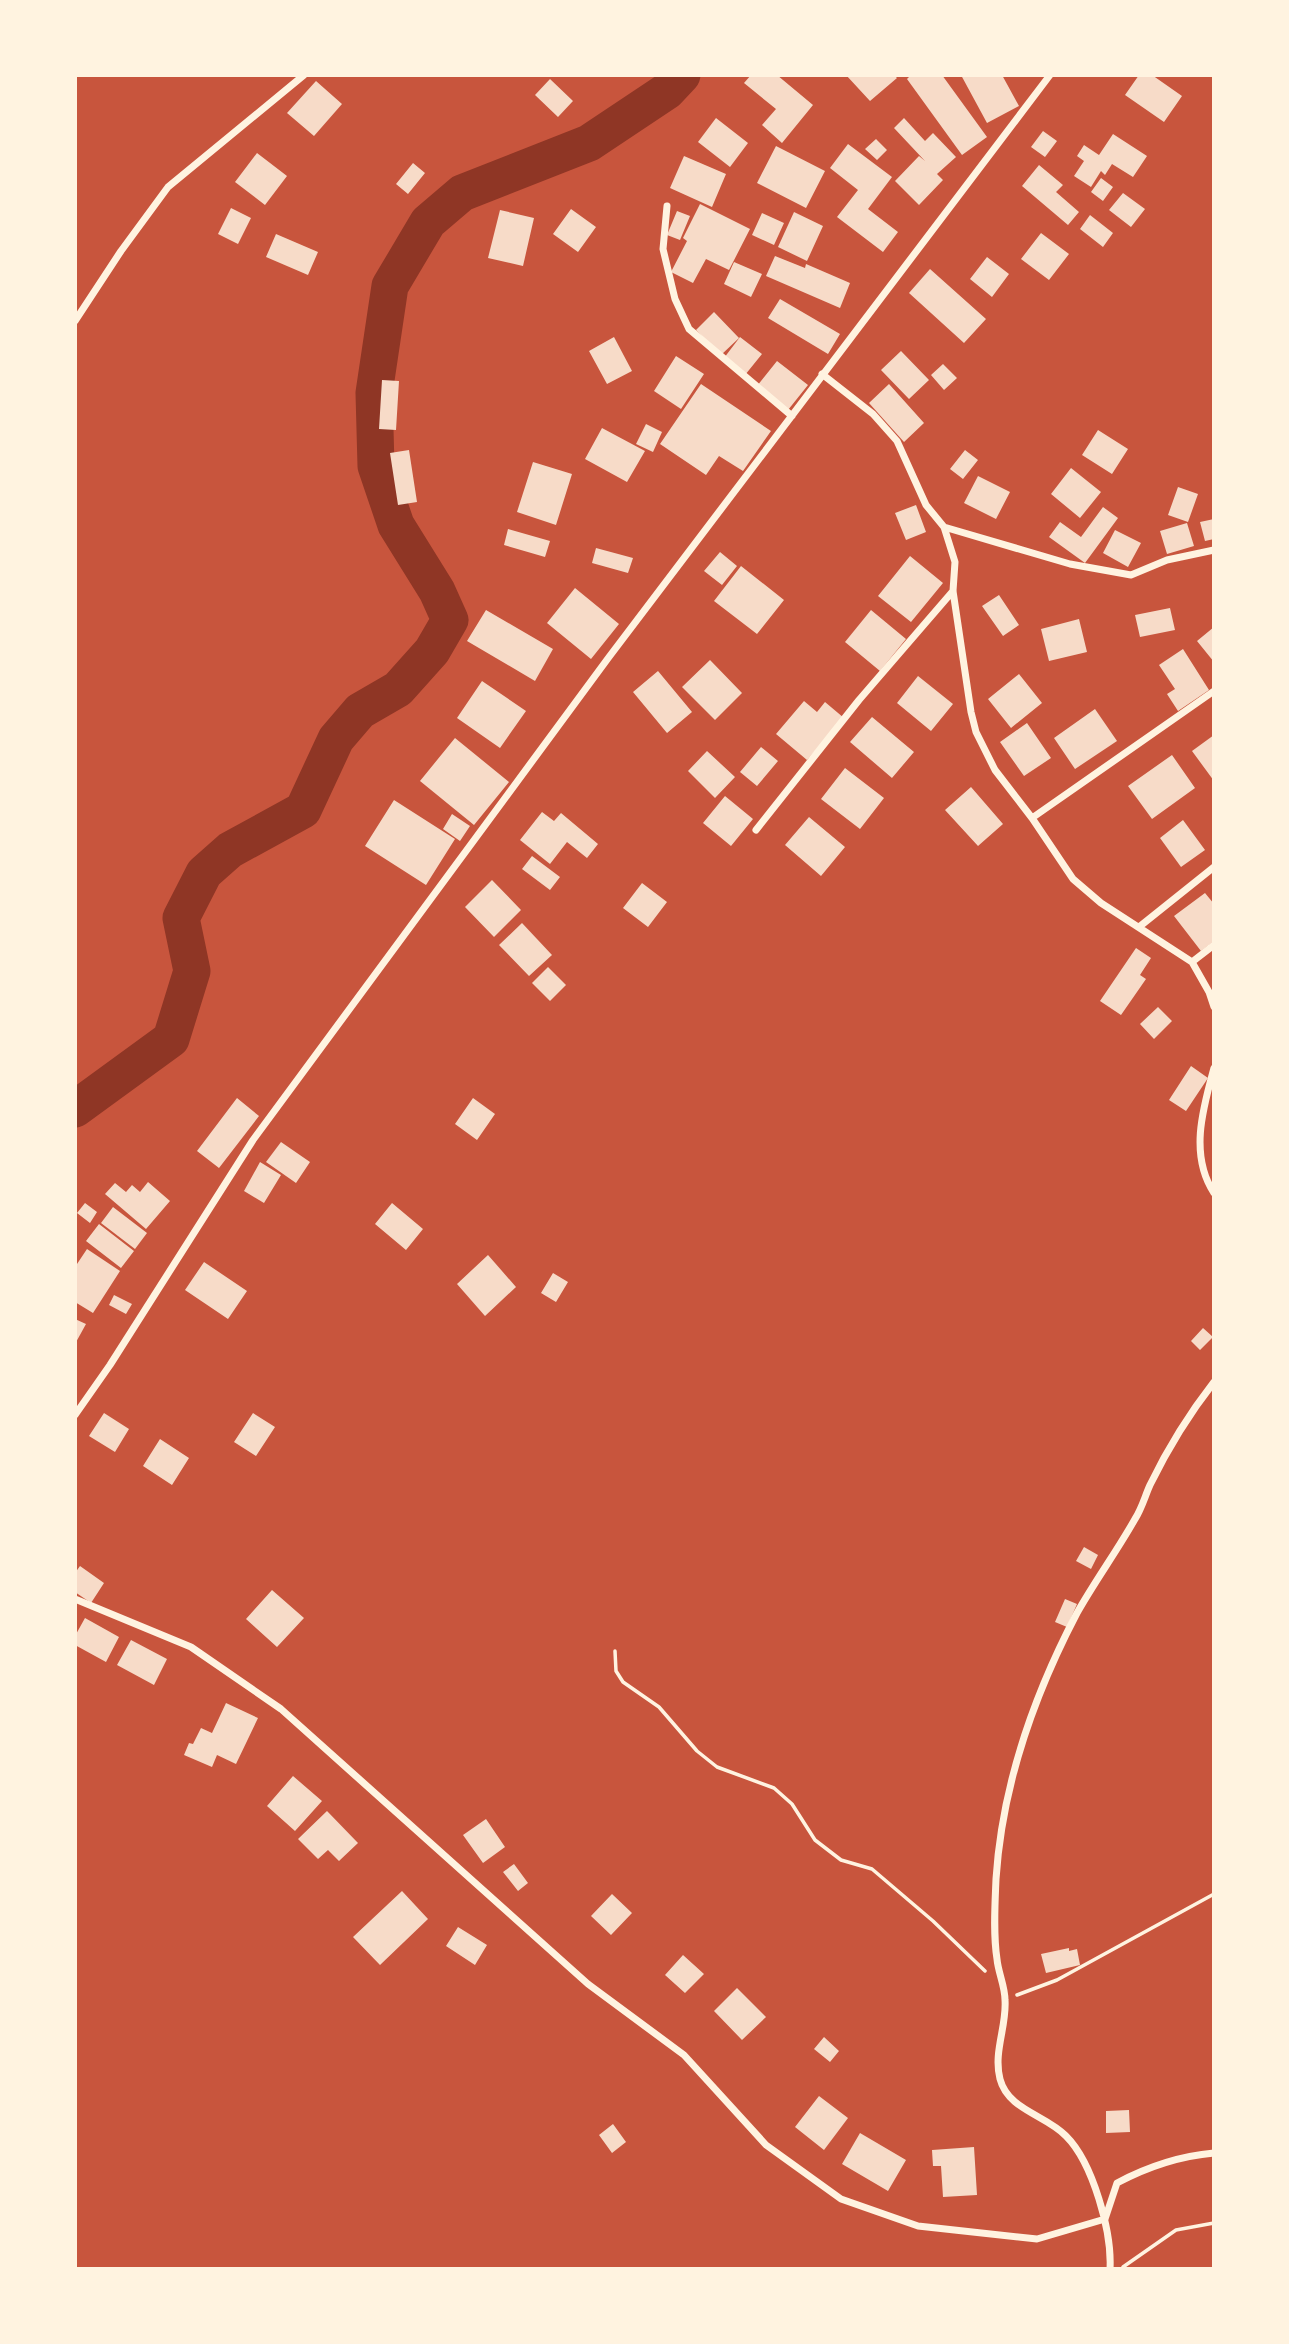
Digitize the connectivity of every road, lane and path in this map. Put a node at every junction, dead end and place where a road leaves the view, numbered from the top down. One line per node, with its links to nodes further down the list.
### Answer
1 (304, 75): 4 (street)
2 (1050, 75): 5 (street)
3 (667, 206): 6 (street)
4 (75, 321)
5 (822, 374): 6 (street); 7 (street)
6 (792, 416): 21 (street)
7 (944, 527): 8 (street); 9 (street)
8 (1214, 550)
9 (953, 591): 11 (street); 12 (street)
10 (1214, 691): 11 (street)
11 (1032, 818): 14 (street)
12 (756, 830)
13 (1214, 867): 14 (street)
14 (1139, 927): 16 (street)
15 (1214, 945): 16 (street)
16 (1192, 962): 17 (street)
17 (1214, 1007)
18 (1214, 1068): 19 (street)
19 (1214, 1193)
20 (1214, 1382): 25 (street)
21 (75, 1415)
22 (75, 1599): 28 (street)
23 (615, 1651): 25 (path)
24 (1214, 1894): 26 (path)
25 (1002, 1981): 26 (street)
26 (1005, 2000): 28 (street)
27 (1214, 2153): 28 (street)
28 (1105, 2219): 30 (street)
29 (1214, 2223): 31 (path)
30 (1111, 2268)
31 (1121, 2269)

